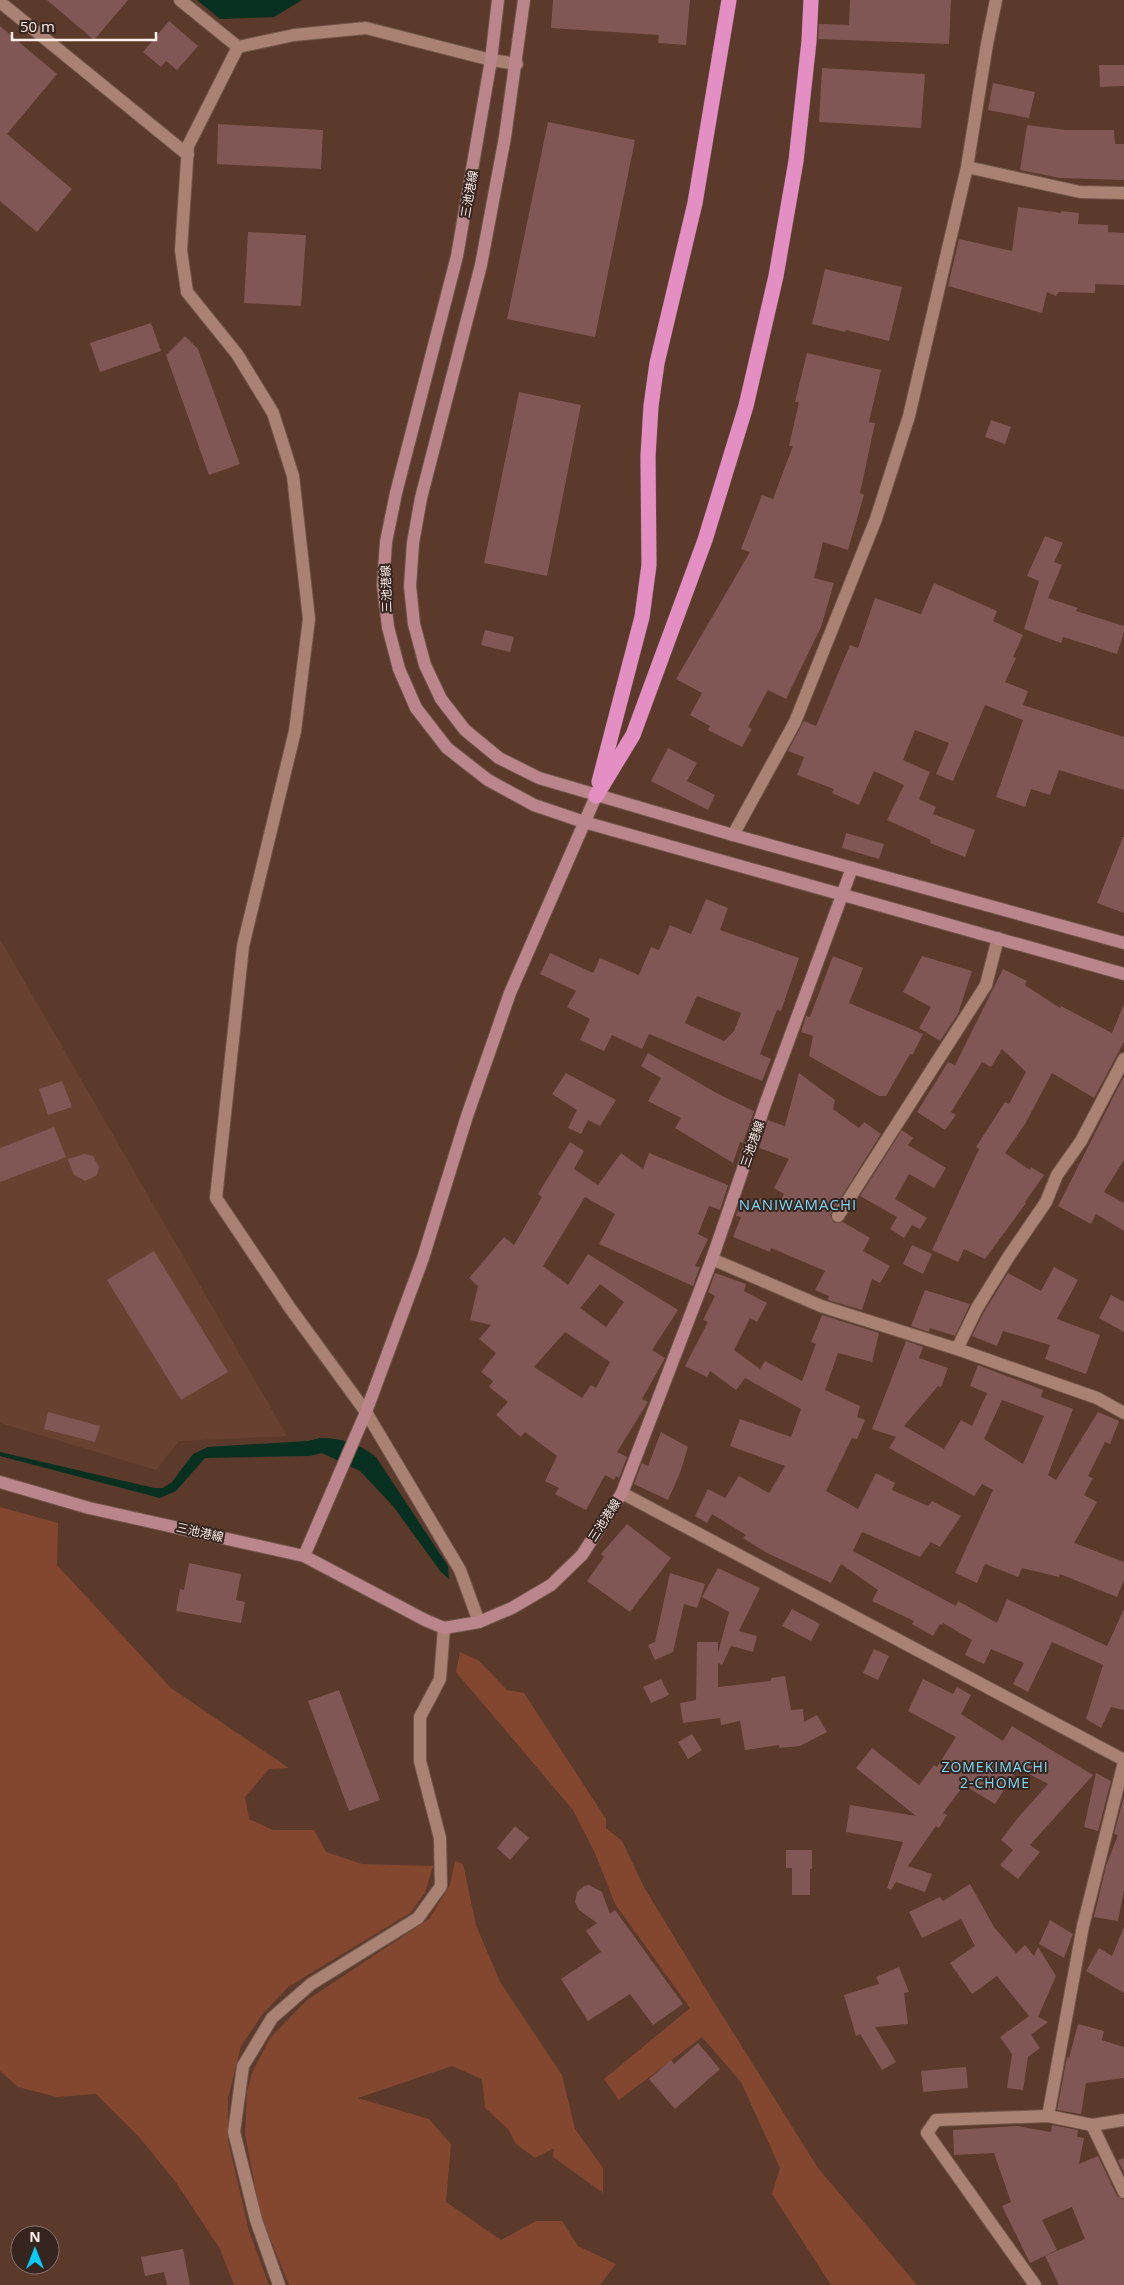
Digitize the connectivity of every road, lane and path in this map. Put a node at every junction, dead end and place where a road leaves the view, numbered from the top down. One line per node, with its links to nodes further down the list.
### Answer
1 (180, 0): 8 (street)
2 (498, 0): 9 (main road, 三池港線)
3 (524, 0): 10 (main road, 三池港線)
4 (729, 0): 14 (highway)
5 (811, 0): 14 (highway)
6 (996, 0): 12 (street)
7 (0, 2): 11 (street)
8 (238, 47): 9 (street); 11 (street)
9 (491, 60): 10 (street); 15 (main road, 三池港線)
10 (517, 64): 14 (main road, 三池港線)
11 (188, 155): 26 (street)
12 (967, 167): 13 (street); 16 (street)
13 (1124, 193)
14 (596, 796): 15 (main road); 16 (main road, 三池港線)
15 (584, 822): 18 (main road, 三池港線); 26 (main road)
16 (733, 835): 17 (main road, 三池港線)
17 (852, 868): 18 (main road, 三池港線); 20 (main road, 三池港線)
18 (843, 894): 19 (main road, 三池港線); 24 (main road, 三池港線)
19 (998, 938): 21 (main road, 三池港線); 23 (street)
20 (1124, 943)
21 (1124, 974)
22 (1124, 1059): 25 (street)
23 (838, 1216)
24 (712, 1259): 25 (street); 29 (main road, 三池港線)
25 (957, 1349): 27 (street)
26 (366, 1412): 30 (main road); 31 (street)
27 (1124, 1413)
28 (0, 1482): 30 (main road, 三池港線)
29 (622, 1493): 31 (main road, 三池港線); 33 (street)
30 (304, 1556): 32 (main road, 三池港線)
31 (479, 1622): 32 (main road, 三池港線)
32 (444, 1628): 38 (street)
33 (1124, 1761): 34 (street)
34 (1048, 2116): 36 (street); 39 (street)
35 (1124, 2120): 36 (street)
36 (1092, 2125): 37 (street)
37 (1124, 2192)
38 (279, 2285)
39 (1035, 2285)

